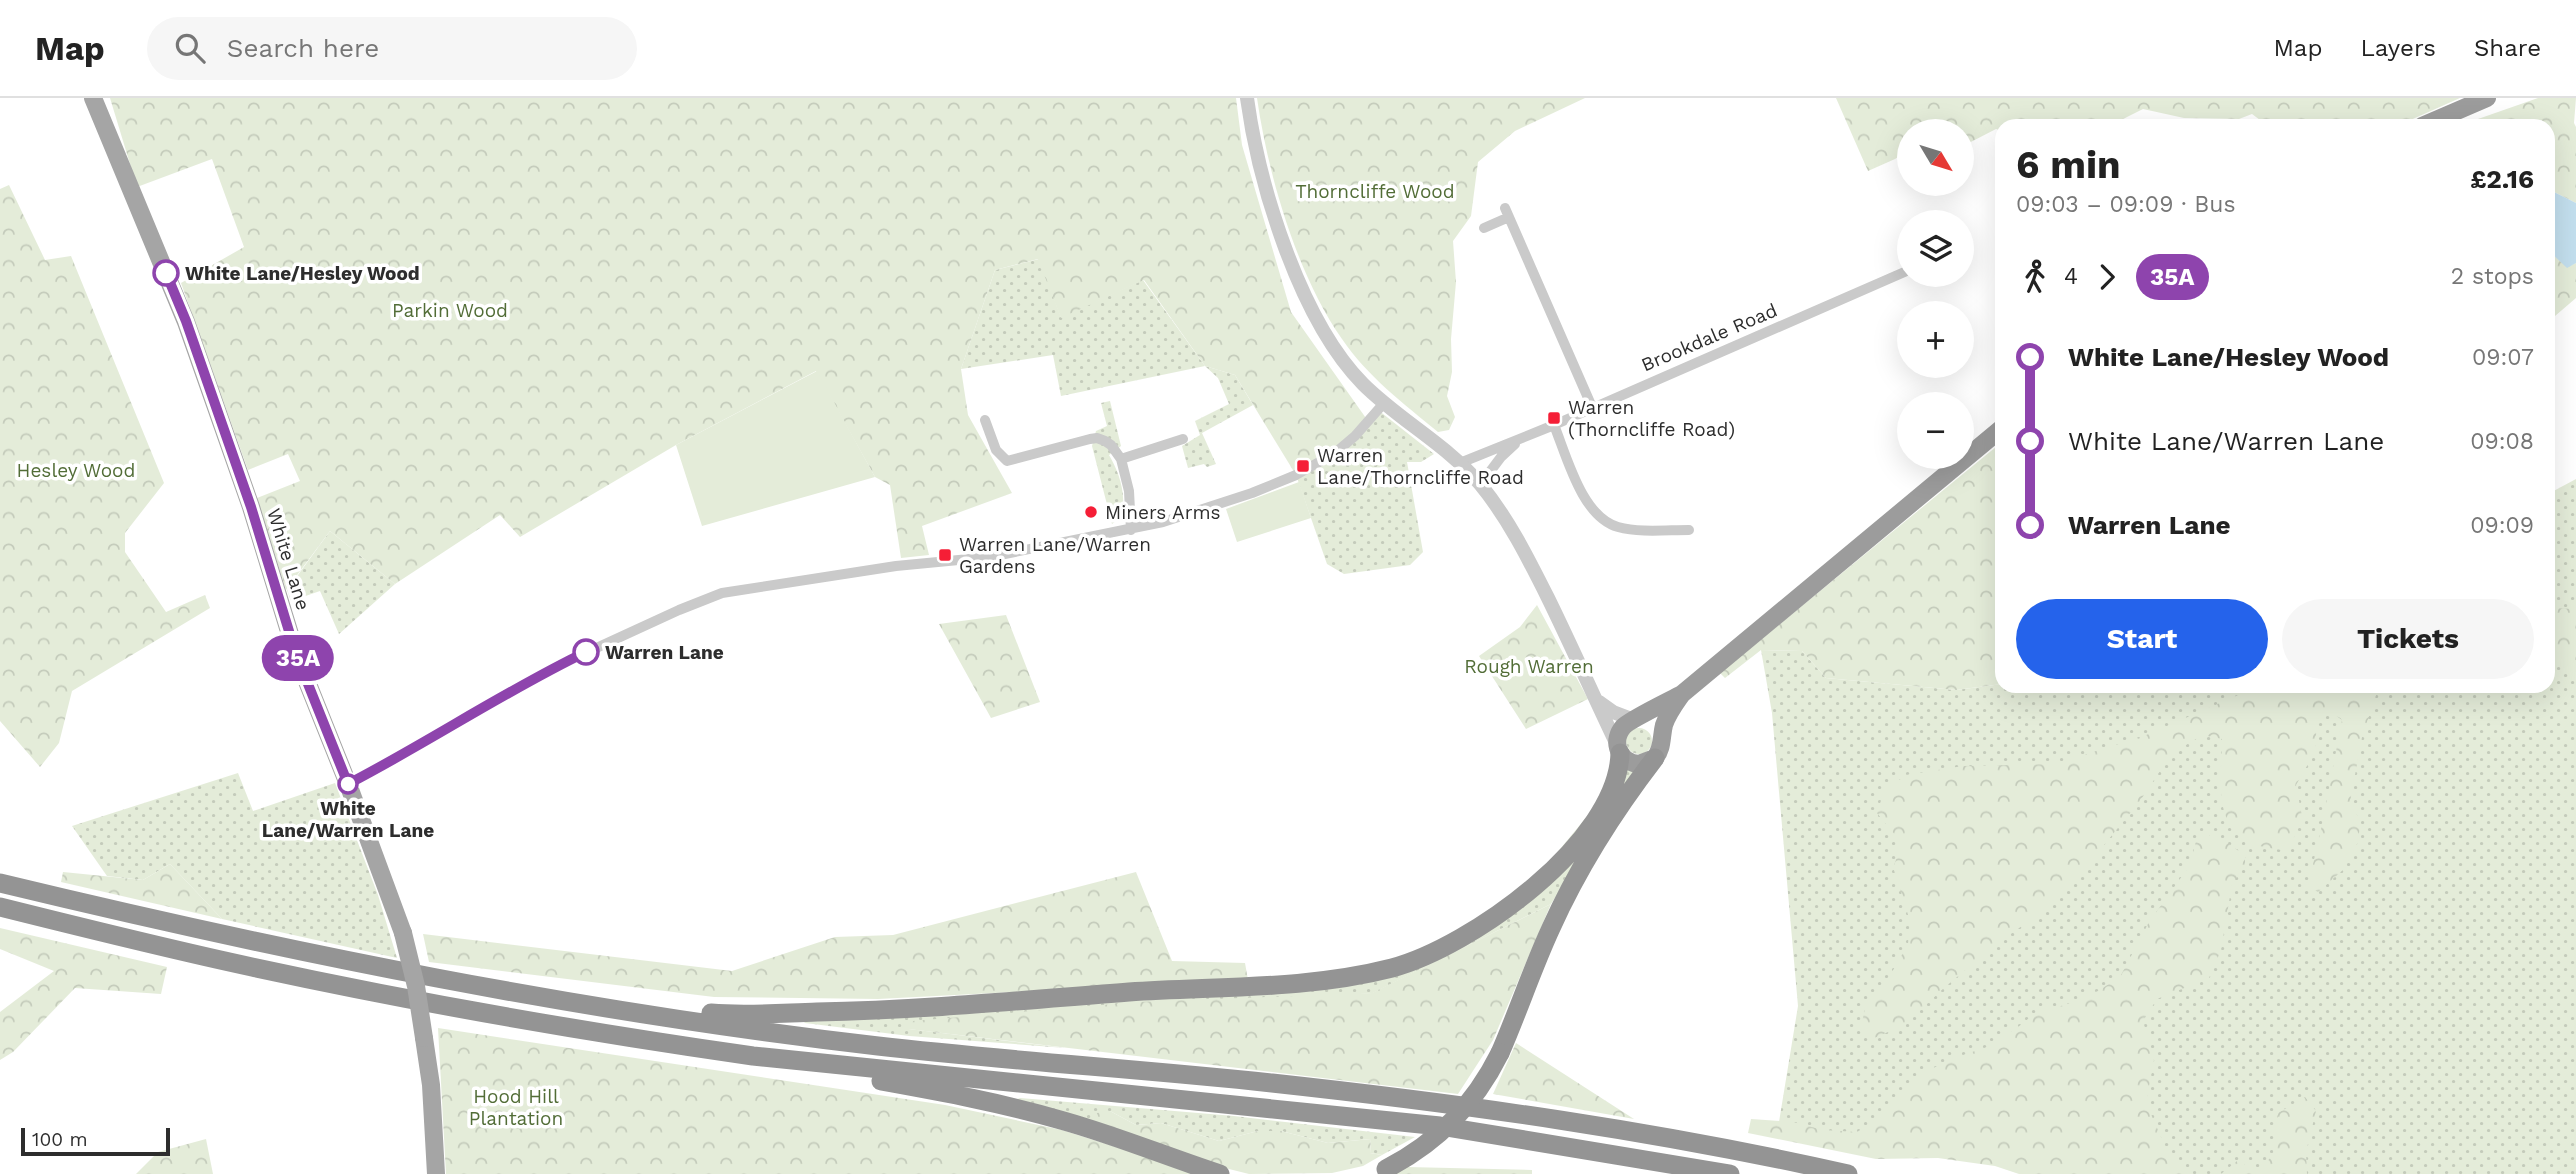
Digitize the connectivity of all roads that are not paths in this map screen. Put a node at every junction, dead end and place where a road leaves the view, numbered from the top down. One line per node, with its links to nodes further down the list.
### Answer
1 (93, 98): 25 (main road, White Lane)
2 (1247, 98): 7 (street)
3 (2487, 98): 4 (highway)
4 (2438, 119)
5 (1484, 228): 8 (street)
6 (1897, 275): 8 (street, Brookdale Road)
7 (1384, 403): 15 (street); 17 (street)
8 (1592, 407): 10 (street, Brookdale Road)
9 (985, 420): 14 (street)
10 (1554, 425): 12 (street, Brookdale Road); 18 (street)
11 (1995, 434): 19 (highway)
12 (1522, 438): 15 (street, Brookdale Road); 16 (street, Brookdale Road)
13 (1183, 439): 14 (street)
14 (1121, 459): 17 (street)
15 (1460, 463): 16 (street)
16 (1480, 485): 20 (street)
17 (1131, 530): 25 (street)
18 (1689, 530)
19 (1682, 694): 21 (highway); 22 (highway)
20 (1599, 702): 21 (street); 23 (street)
21 (1635, 720): 22 (highway); 23 (highway)
22 (1662, 736): 24 (highway)
23 (1619, 750): 24 (highway); 28 (highway)
24 (1655, 758): 30 (highway, bridge)
25 (348, 784): 31 (main road, White Lane, bridge)
26 (0, 883): 28 (highway)
27 (0, 908): 29 (highway)
28 (550, 998): 34 (highway)
29 (753, 1056): 32 (highway); 33 (highway)
30 (1380, 1172)
31 (436, 1174)
32 (1220, 1174)
33 (1730, 1174)
34 (1848, 1174)

